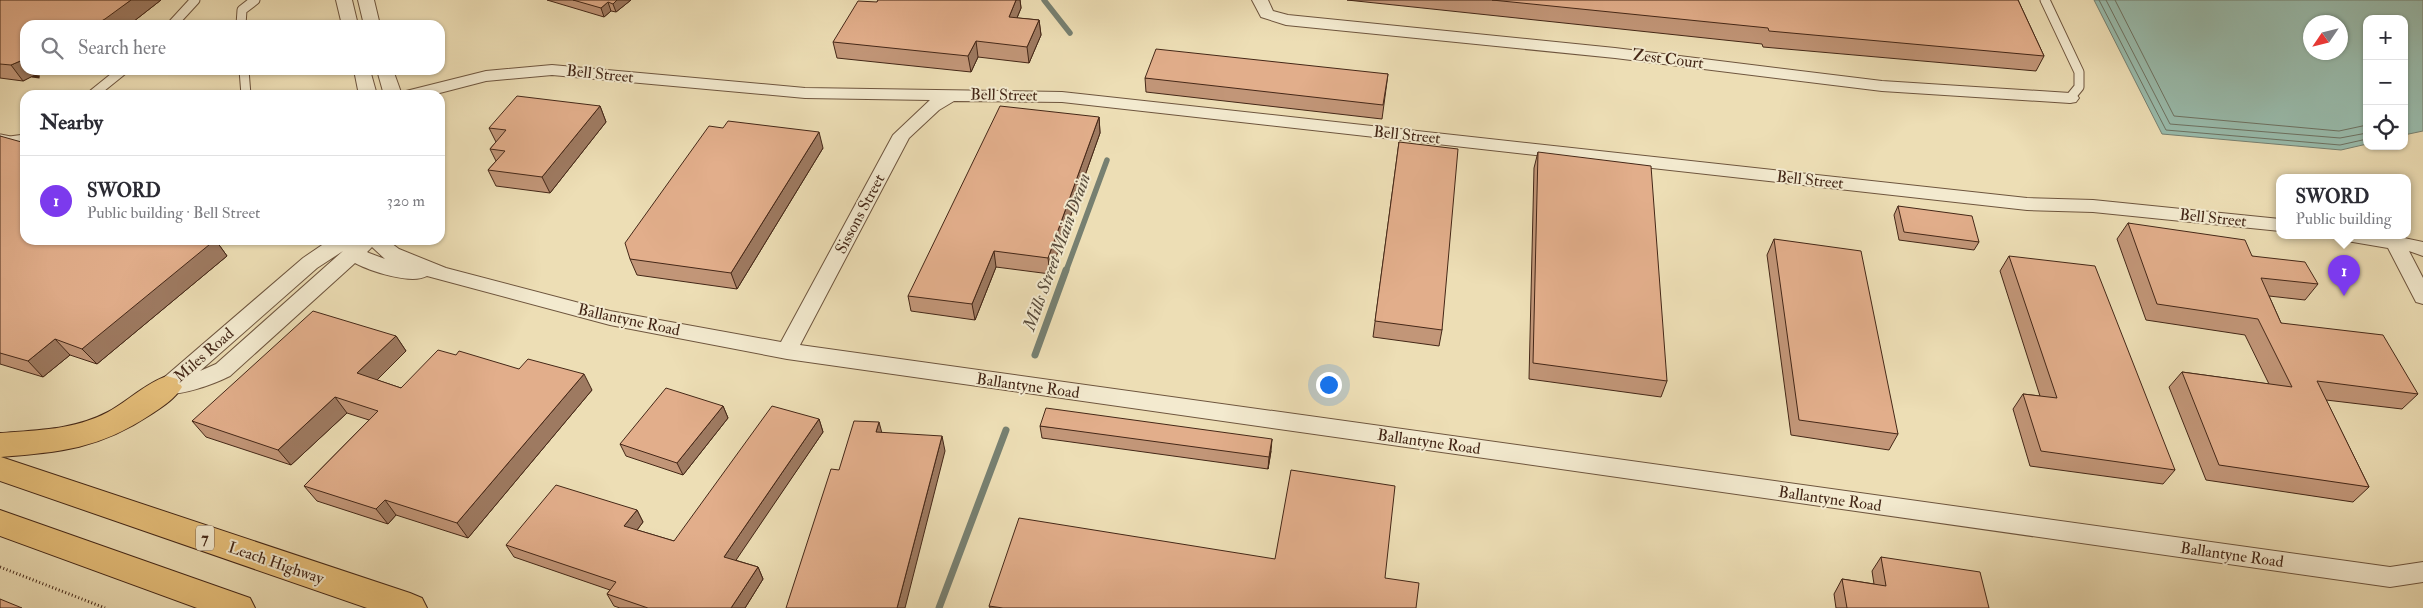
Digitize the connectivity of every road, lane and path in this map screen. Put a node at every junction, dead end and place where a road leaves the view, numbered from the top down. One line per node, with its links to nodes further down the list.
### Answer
1 (195, 0): 7 (lane)
2 (255, 0): 8 (lane)
3 (344, 0): 9 (street)
4 (366, 0): 10 (street)
5 (2045, 0): 23 (lane)
6 (1263, 7): 23 (street, Zest Court)
7 (177, 20)
8 (241, 20)
9 (349, 20)
10 (371, 20)
11 (532, 70): 20 (street, Bell Street); 21 (street, Bell Street); 22 (street, Bell Street)
12 (117, 75): 16 (lane)
13 (244, 75): 17 (lane)
14 (363, 75): 18 (street)
15 (387, 75): 19 (street)
16 (98, 90)
17 (246, 90)
18 (367, 90)
19 (391, 90)
20 (429, 90)
21 (953, 94): 26 (street, Bell Street); 33 (street, Sissons Street)
22 (445, 97)
23 (2070, 98)
24 (0, 139): 25 (lane)
25 (20, 140)
26 (2276, 225)
27 (2374, 239): 29 (street)
28 (381, 245): 31 (street, Ballantyne Road)
29 (2412, 245): 32 (street)
30 (351, 247): 31 (street, Ballantyne Road); 34 (street, Miles Road); 34 (street, Miles Road)
31 (441, 274): 33 (street, Ballantyne Road)
32 (2423, 297)
33 (786, 351): 39 (street, Ballantyne Road)
34 (167, 388): 35 (highway)
35 (0, 445)
36 (0, 469): 42 (highway, Leach Highway / 7)
37 (0, 523): 41 (highway)
38 (0, 567): 40 (path)
39 (2423, 572)
40 (105, 608)
41 (238, 608)
42 (410, 608)

